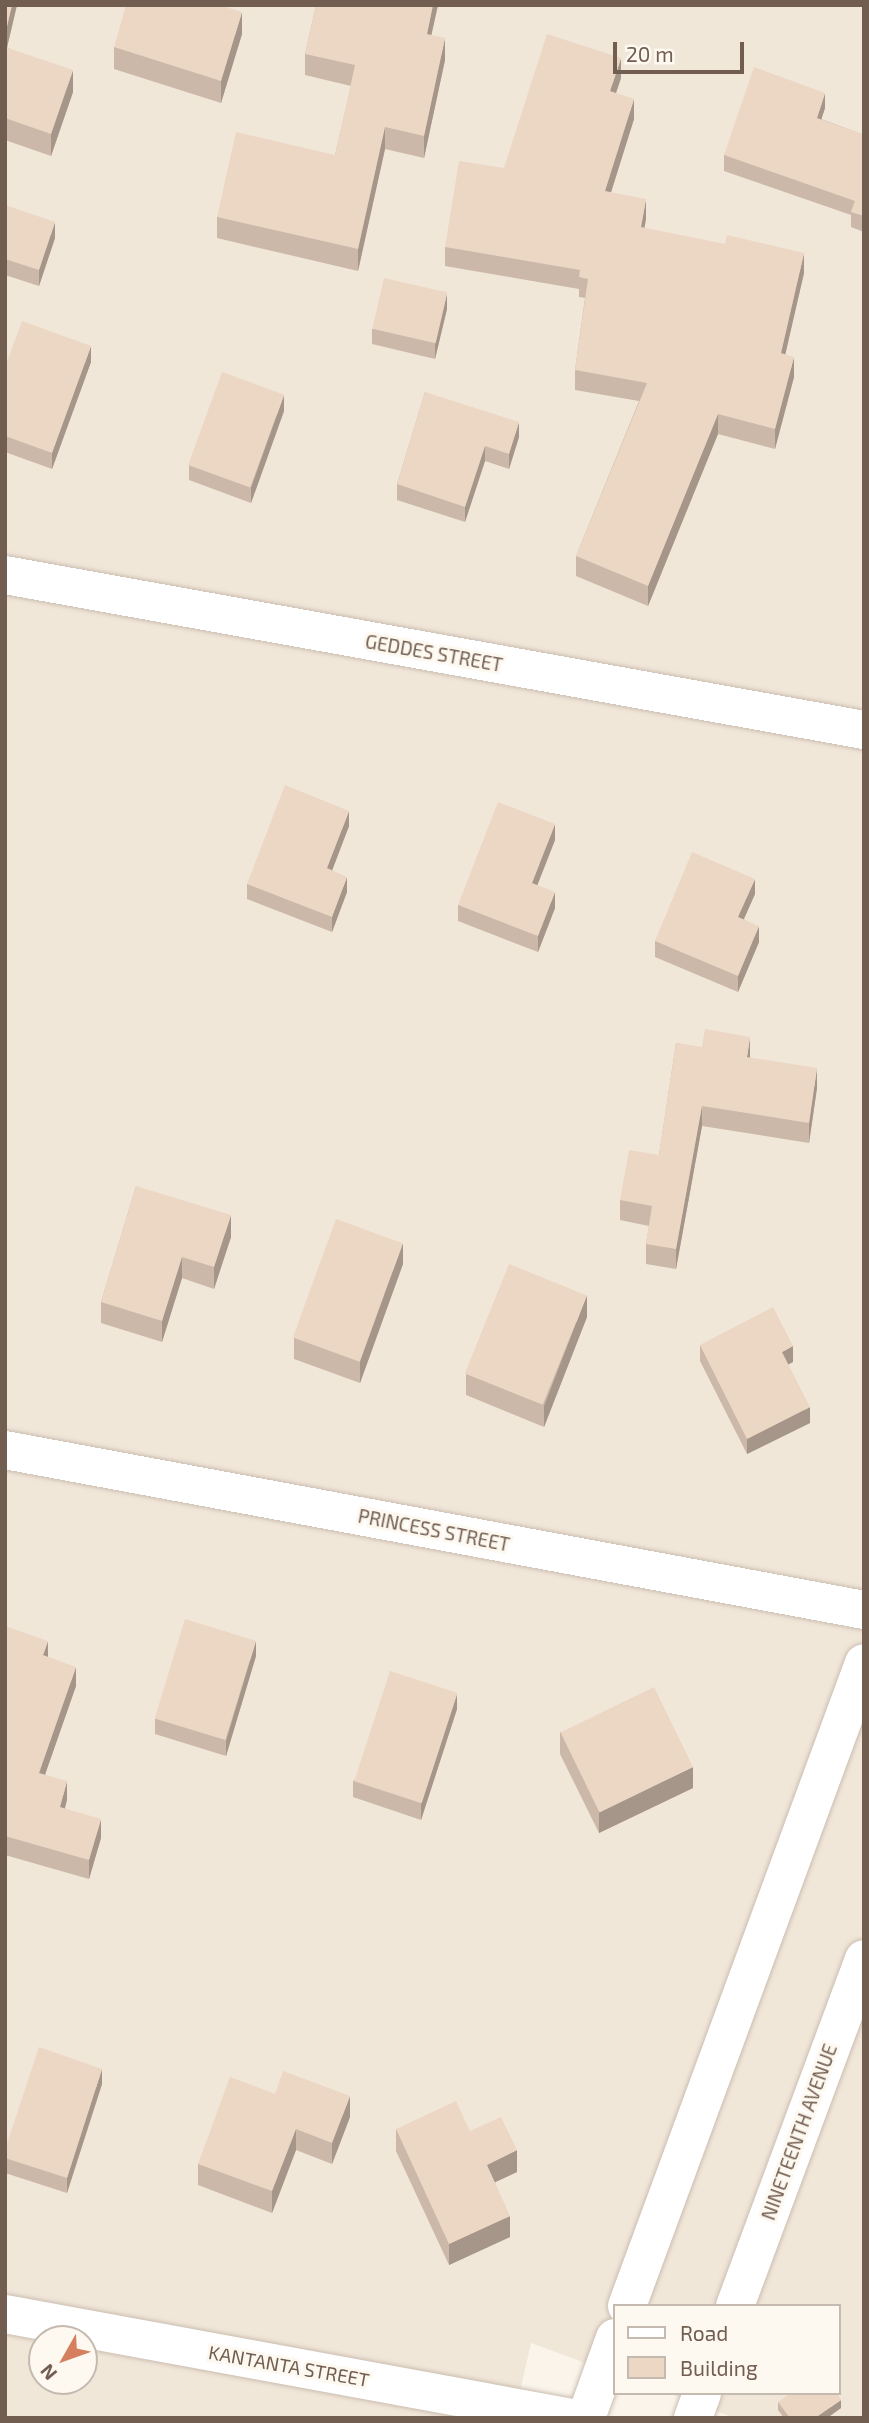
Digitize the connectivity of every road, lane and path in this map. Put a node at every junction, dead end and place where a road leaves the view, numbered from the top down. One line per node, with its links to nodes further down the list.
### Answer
1 (5, 575): 2 (street, GEDDES STREET)
2 (864, 730)
3 (5, 1450): 4 (street, PRINCESS STREET)
4 (864, 1610)
5 (864, 1663): 7 (street)
6 (864, 1959): 8 (street, NINETEENTH AVENUE)
7 (628, 2304)
8 (736, 2304)
9 (5, 2314): 12 (street, KANTANTA STREET)
10 (614, 2341): 13 (street)
11 (701, 2395): 14 (street)
12 (572, 2418)
13 (586, 2418)
14 (693, 2418)

